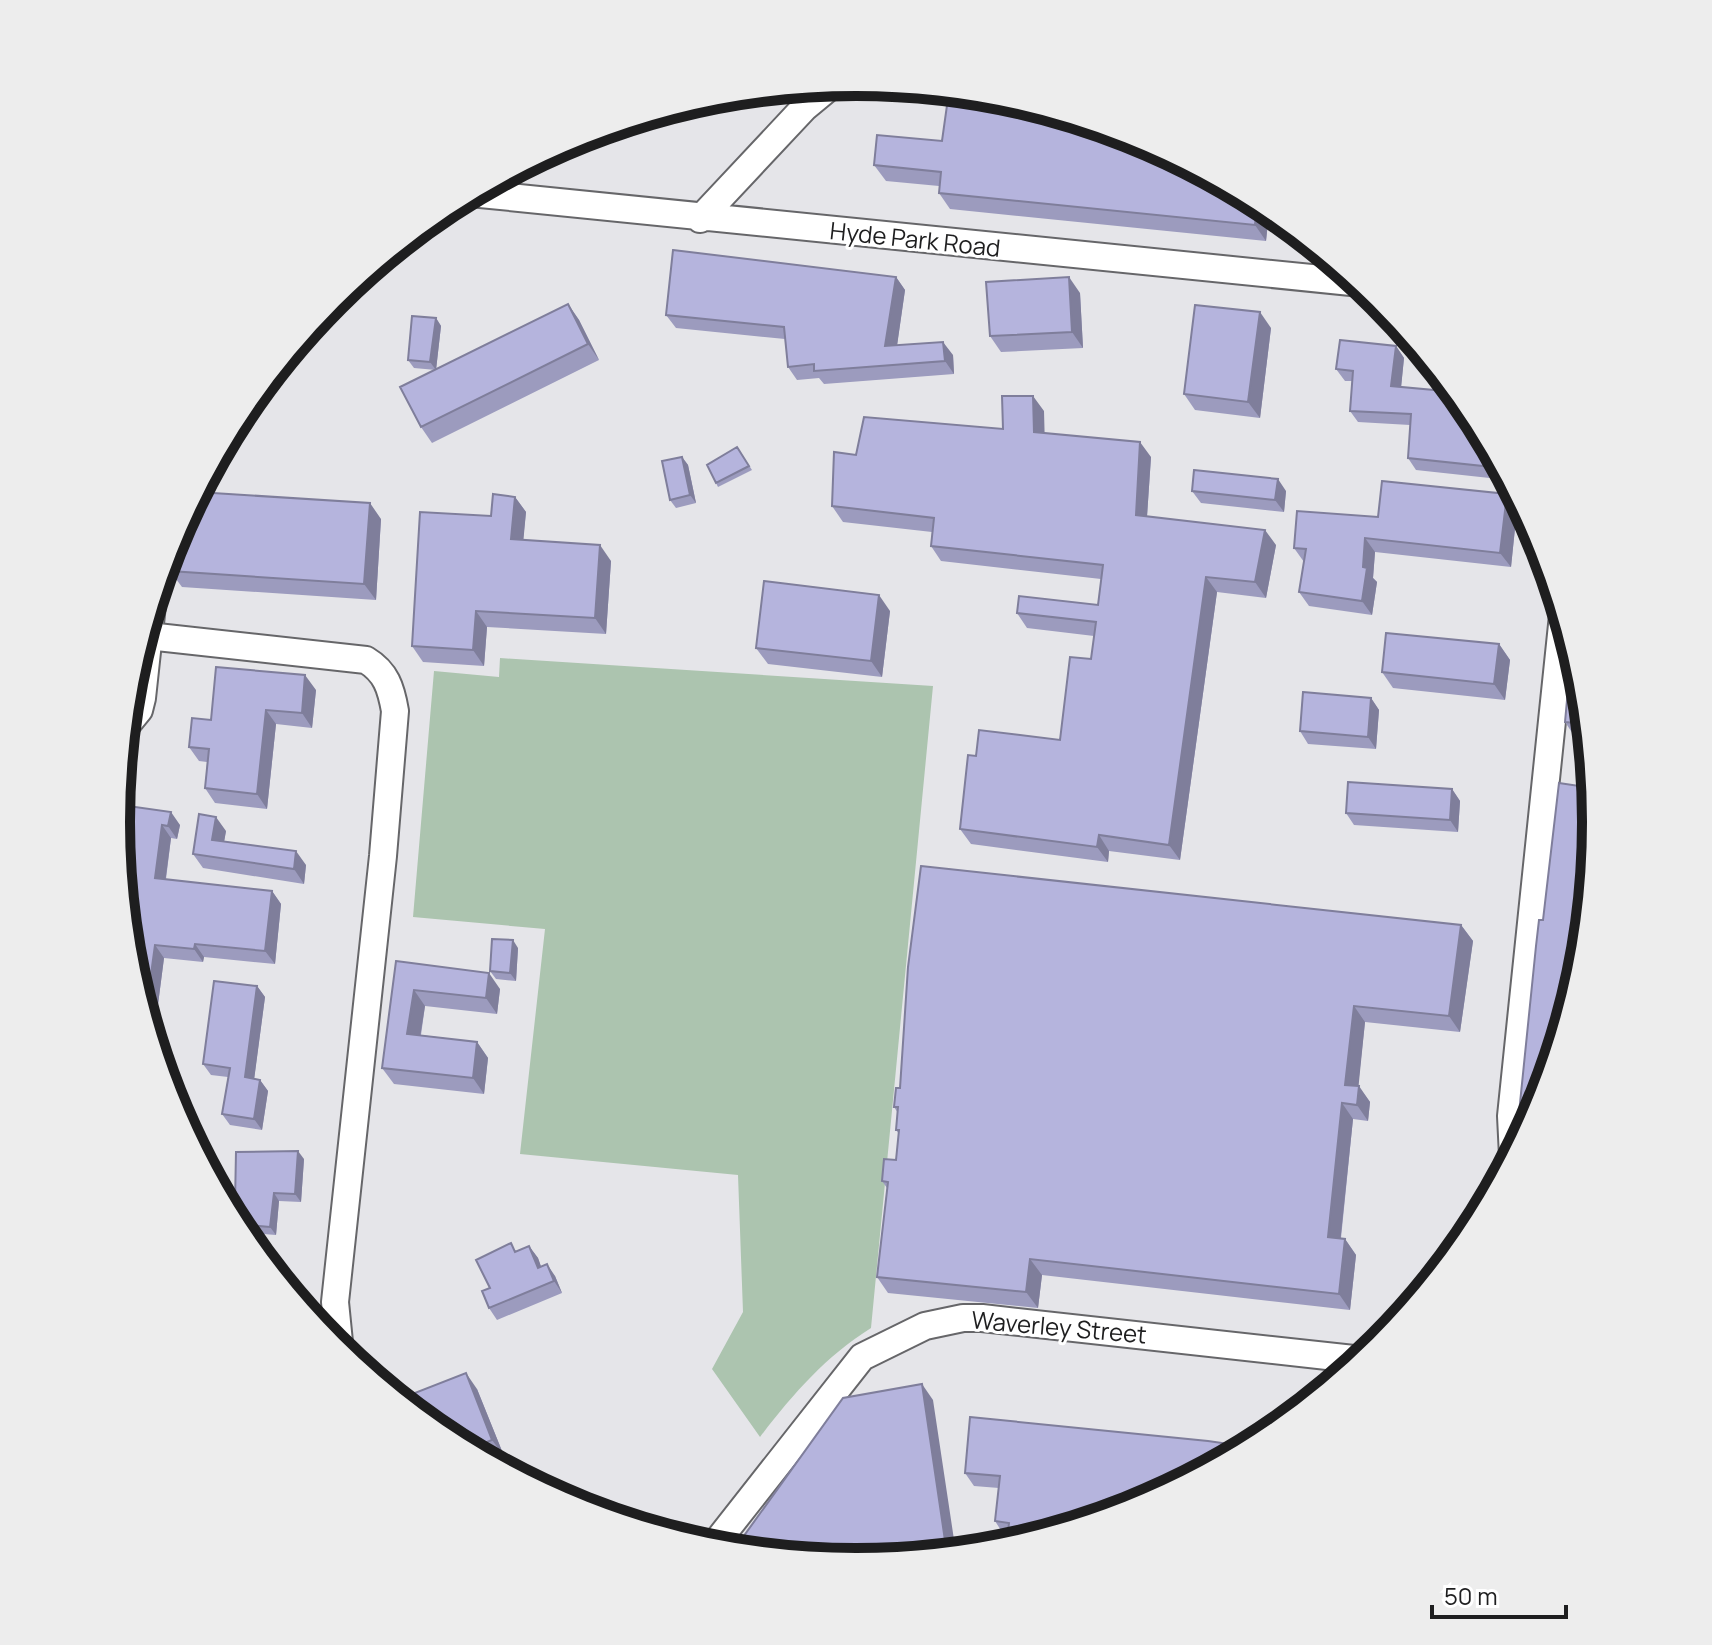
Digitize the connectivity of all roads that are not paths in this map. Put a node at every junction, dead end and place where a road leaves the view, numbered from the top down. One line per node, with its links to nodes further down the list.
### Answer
1 (817, 98): 3 (street)
2 (489, 195): 3 (street, Hyde Park Road)
3 (700, 219): 4 (street, Hyde Park Road)
4 (1340, 281)
5 (153, 637): 8 (street)
6 (1560, 643): 7 (street)
7 (1512, 1135)
8 (338, 1332)
9 (1346, 1358): 10 (street, Waverley Street)
10 (721, 1536)

